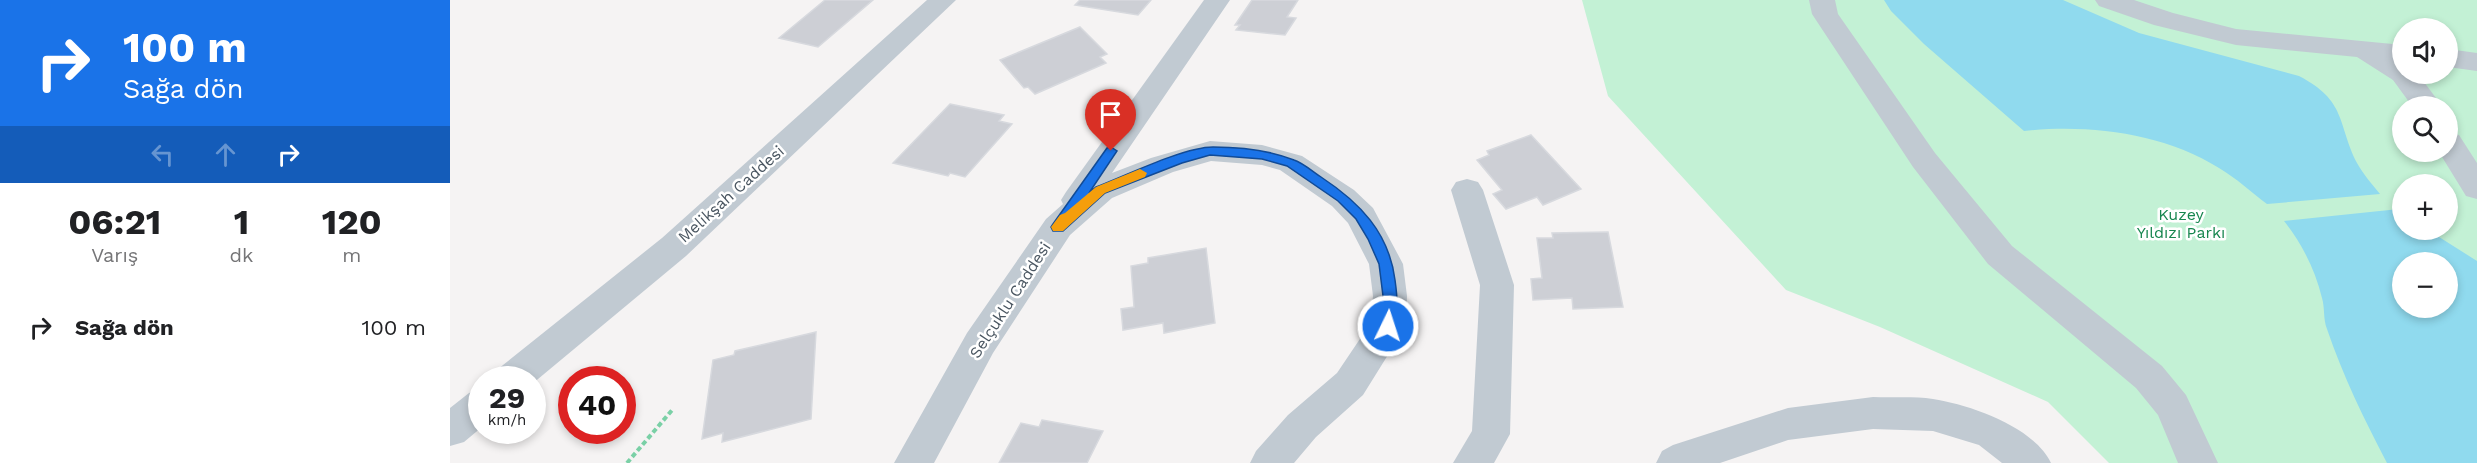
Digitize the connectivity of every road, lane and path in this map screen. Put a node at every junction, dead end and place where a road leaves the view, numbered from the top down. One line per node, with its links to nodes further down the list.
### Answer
1 (944, 0): 14 (street, Melikşah Caddesi)
2 (1217, 0): 13 (street)
3 (1822, 0): 24 (street)
4 (2108, 0): 5 (street)
5 (2366, 50): 6 (street); 9 (street)
6 (2392, 51)
7 (2458, 59): 8 (street)
8 (2477, 62)
9 (2420, 96)
10 (2458, 158): 11 (street)
11 (2477, 188)
12 (1467, 190): 21 (street)
13 (1058, 227): 19 (street, Selçuklu Caddesi); 20 (street, Selçuklu Caddesi)
14 (528, 366)
15 (673, 410): 18 (path)
16 (468, 415): 17 (street)
17 (450, 430)
18 (627, 463)
19 (914, 463)
20 (1270, 463)
21 (1473, 463)
22 (1676, 463): 23 (street)
23 (2031, 463)
24 (2198, 463)

